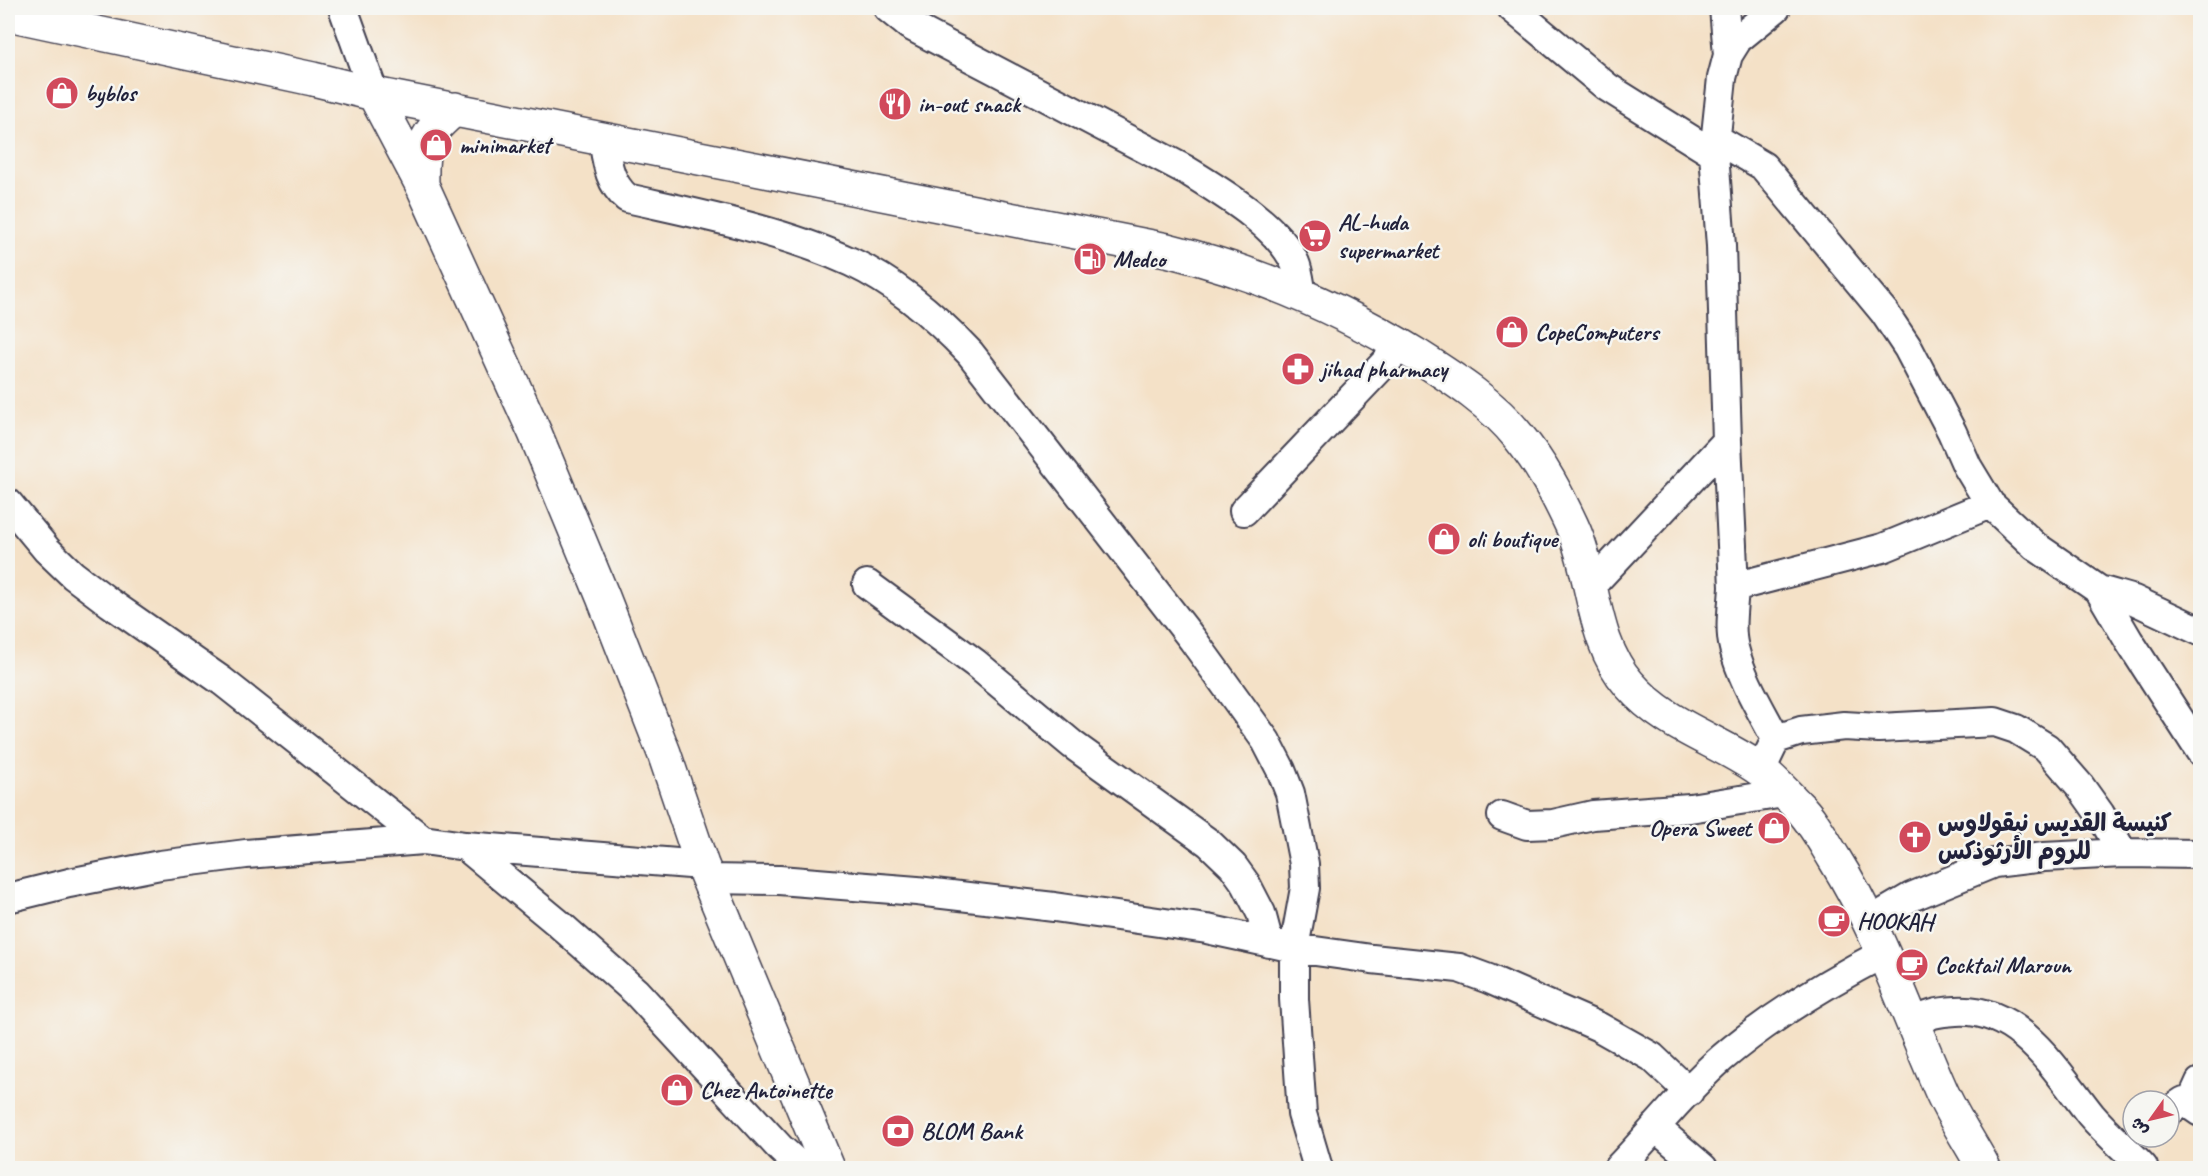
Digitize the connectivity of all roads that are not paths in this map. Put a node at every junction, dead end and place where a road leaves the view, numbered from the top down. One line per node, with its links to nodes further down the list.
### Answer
1 (343, 8): 8 (street)
2 (888, 8): 13 (street)
3 (1512, 8): 11 (street)
4 (1724, 8): 7 (street)
5 (1776, 8): 7 (street)
6 (8, 14): 8 (main road)
7 (1728, 55): 11 (street)
8 (374, 94): 9 (main road); 12 (main road)
9 (455, 110): 10 (main road); 12 (main road)
10 (603, 139): 13 (main road); 36 (street)
11 (1715, 146): 15 (street); 17 (street)
12 (423, 185): 33 (main road)
13 (1302, 295): 14 (main road)
14 (1401, 346): 18 (street); 20 (main road)
15 (1727, 441): 20 (street); 21 (street)
16 (8, 503): 29 (street)
17 (1990, 504): 21 (street); 22 (street)
18 (1244, 511)
19 (867, 584): 36 (street)
20 (1590, 587): 26 (main road)
21 (1734, 587): 24 (street)
22 (2099, 590): 23 (street); 25 (street)
23 (2200, 631)
24 (1776, 739): 26 (street); 31 (street)
25 (2200, 751)
26 (1761, 770): 27 (main road)
27 (1784, 793): 28 (street); 35 (main road)
28 (1502, 816)
29 (423, 840): 30 (street); 34 (street)
30 (465, 846): 33 (street); 44 (street)
31 (2122, 853): 32 (street); 35 (street)
32 (2200, 854)
33 (706, 872): 36 (street); 45 (main road)
34 (8, 898)
35 (1870, 921): 37 (main road)
36 (1282, 945): 40 (street); 46 (street)
37 (1884, 954): 38 (main road); 40 (street)
38 (1913, 1024): 49 (main road); 50 (street)
39 (2200, 1082): 41 (street)
40 (1689, 1092): 42 (street)
41 (2189, 1111)
42 (1655, 1127): 47 (street); 48 (street)
43 (2138, 1149): 50 (street)
44 (802, 1168)
45 (828, 1168)
46 (1318, 1168)
47 (1618, 1168)
48 (1703, 1168)
49 (1984, 1168)
50 (2145, 1168)

